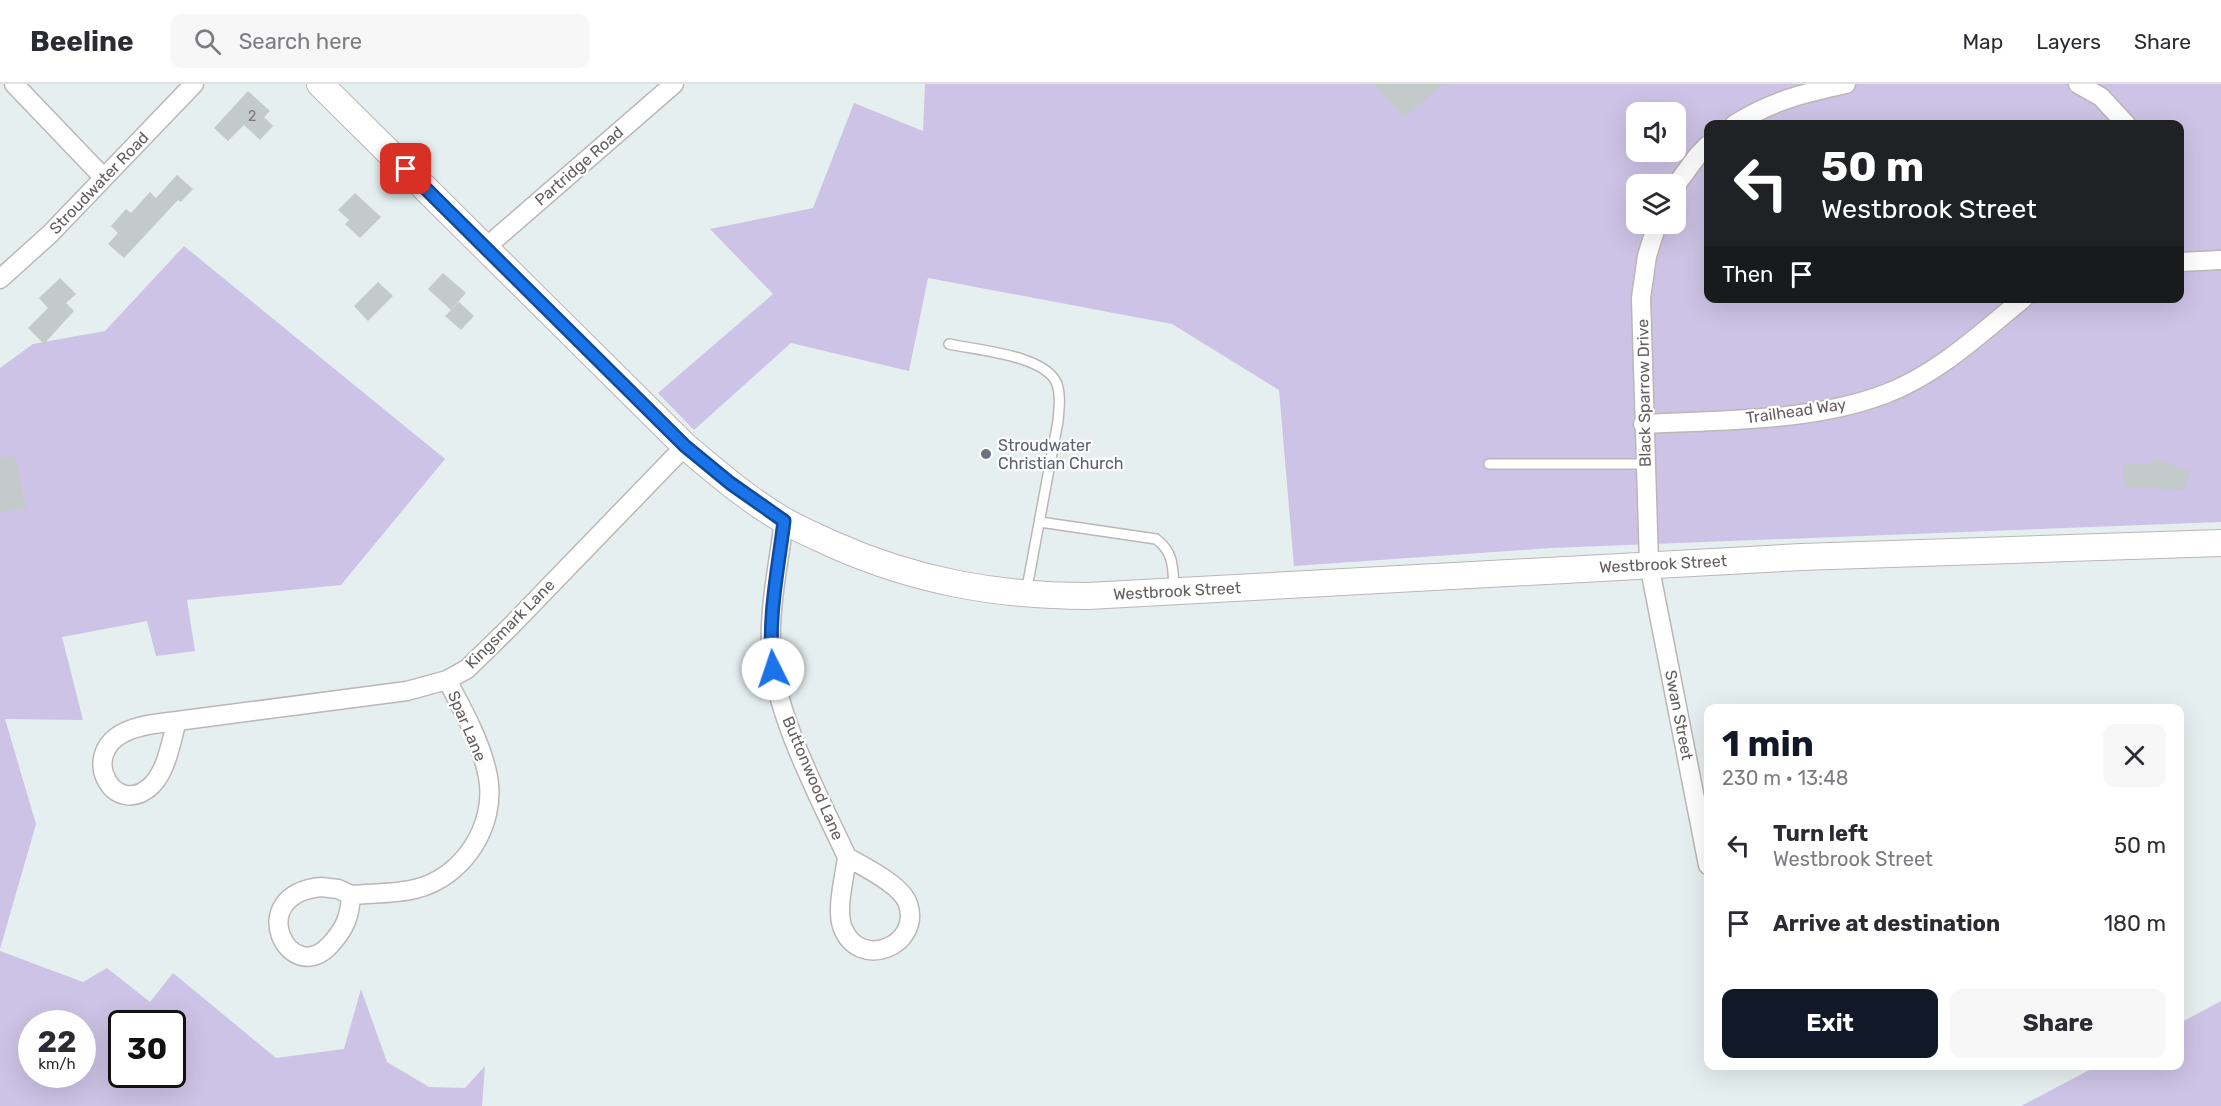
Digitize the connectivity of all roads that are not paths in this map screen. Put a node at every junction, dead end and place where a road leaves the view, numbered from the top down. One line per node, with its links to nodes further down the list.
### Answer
1 (14, 84): 11 (street)
2 (194, 84): 11 (street, Stroudwater Road)
3 (320, 84): 13 (main road, Westbrook Street)
4 (674, 84): 13 (street, Partridge Road)
5 (1846, 84): 7 (street)
6 (2078, 84): 8 (street)
7 (1742, 120)
8 (2122, 120)
9 (1704, 149): 10 (street)
10 (1684, 174)
11 (104, 178): 16 (street, Stroudwater Road)
12 (1654, 234): 19 (street, Black Sparrow Drive)
13 (485, 248): 20 (main road, Westbrook Street)
14 (2221, 260): 15 (street)
15 (2184, 262)
16 (0, 279)
17 (2018, 303): 19 (street, Trailhead Way)
18 (949, 344): 24 (lane)
19 (1643, 424): 22 (street, Black Sparrow Drive)
20 (685, 446): 23 (main road, Westbrook Street); 29 (street, Kingsmark Lane)
21 (1489, 464): 22 (lane)
22 (1645, 464): 26 (street, Black Sparrow Drive)
23 (784, 521): 28 (main road, Westbrook Street); 32 (street, Buttonwood Lane)
24 (1040, 522): 27 (lane); 28 (lane)
25 (2221, 543): 26 (main road, Westbrook Street)
26 (1649, 564): 27 (main road, Westbrook Street); 31 (street, Swan Street)
27 (1174, 592): 28 (main road, Westbrook Street)
28 (1025, 595)
29 (447, 680): 30 (street, Kingsmark Lane); 33 (street, Spar Lane)
30 (177, 721): 30 (street, Kingsmark Lane)
31 (1704, 845)
32 (847, 856): 32 (street)
33 (351, 894): 33 (street, Spar Lane)

